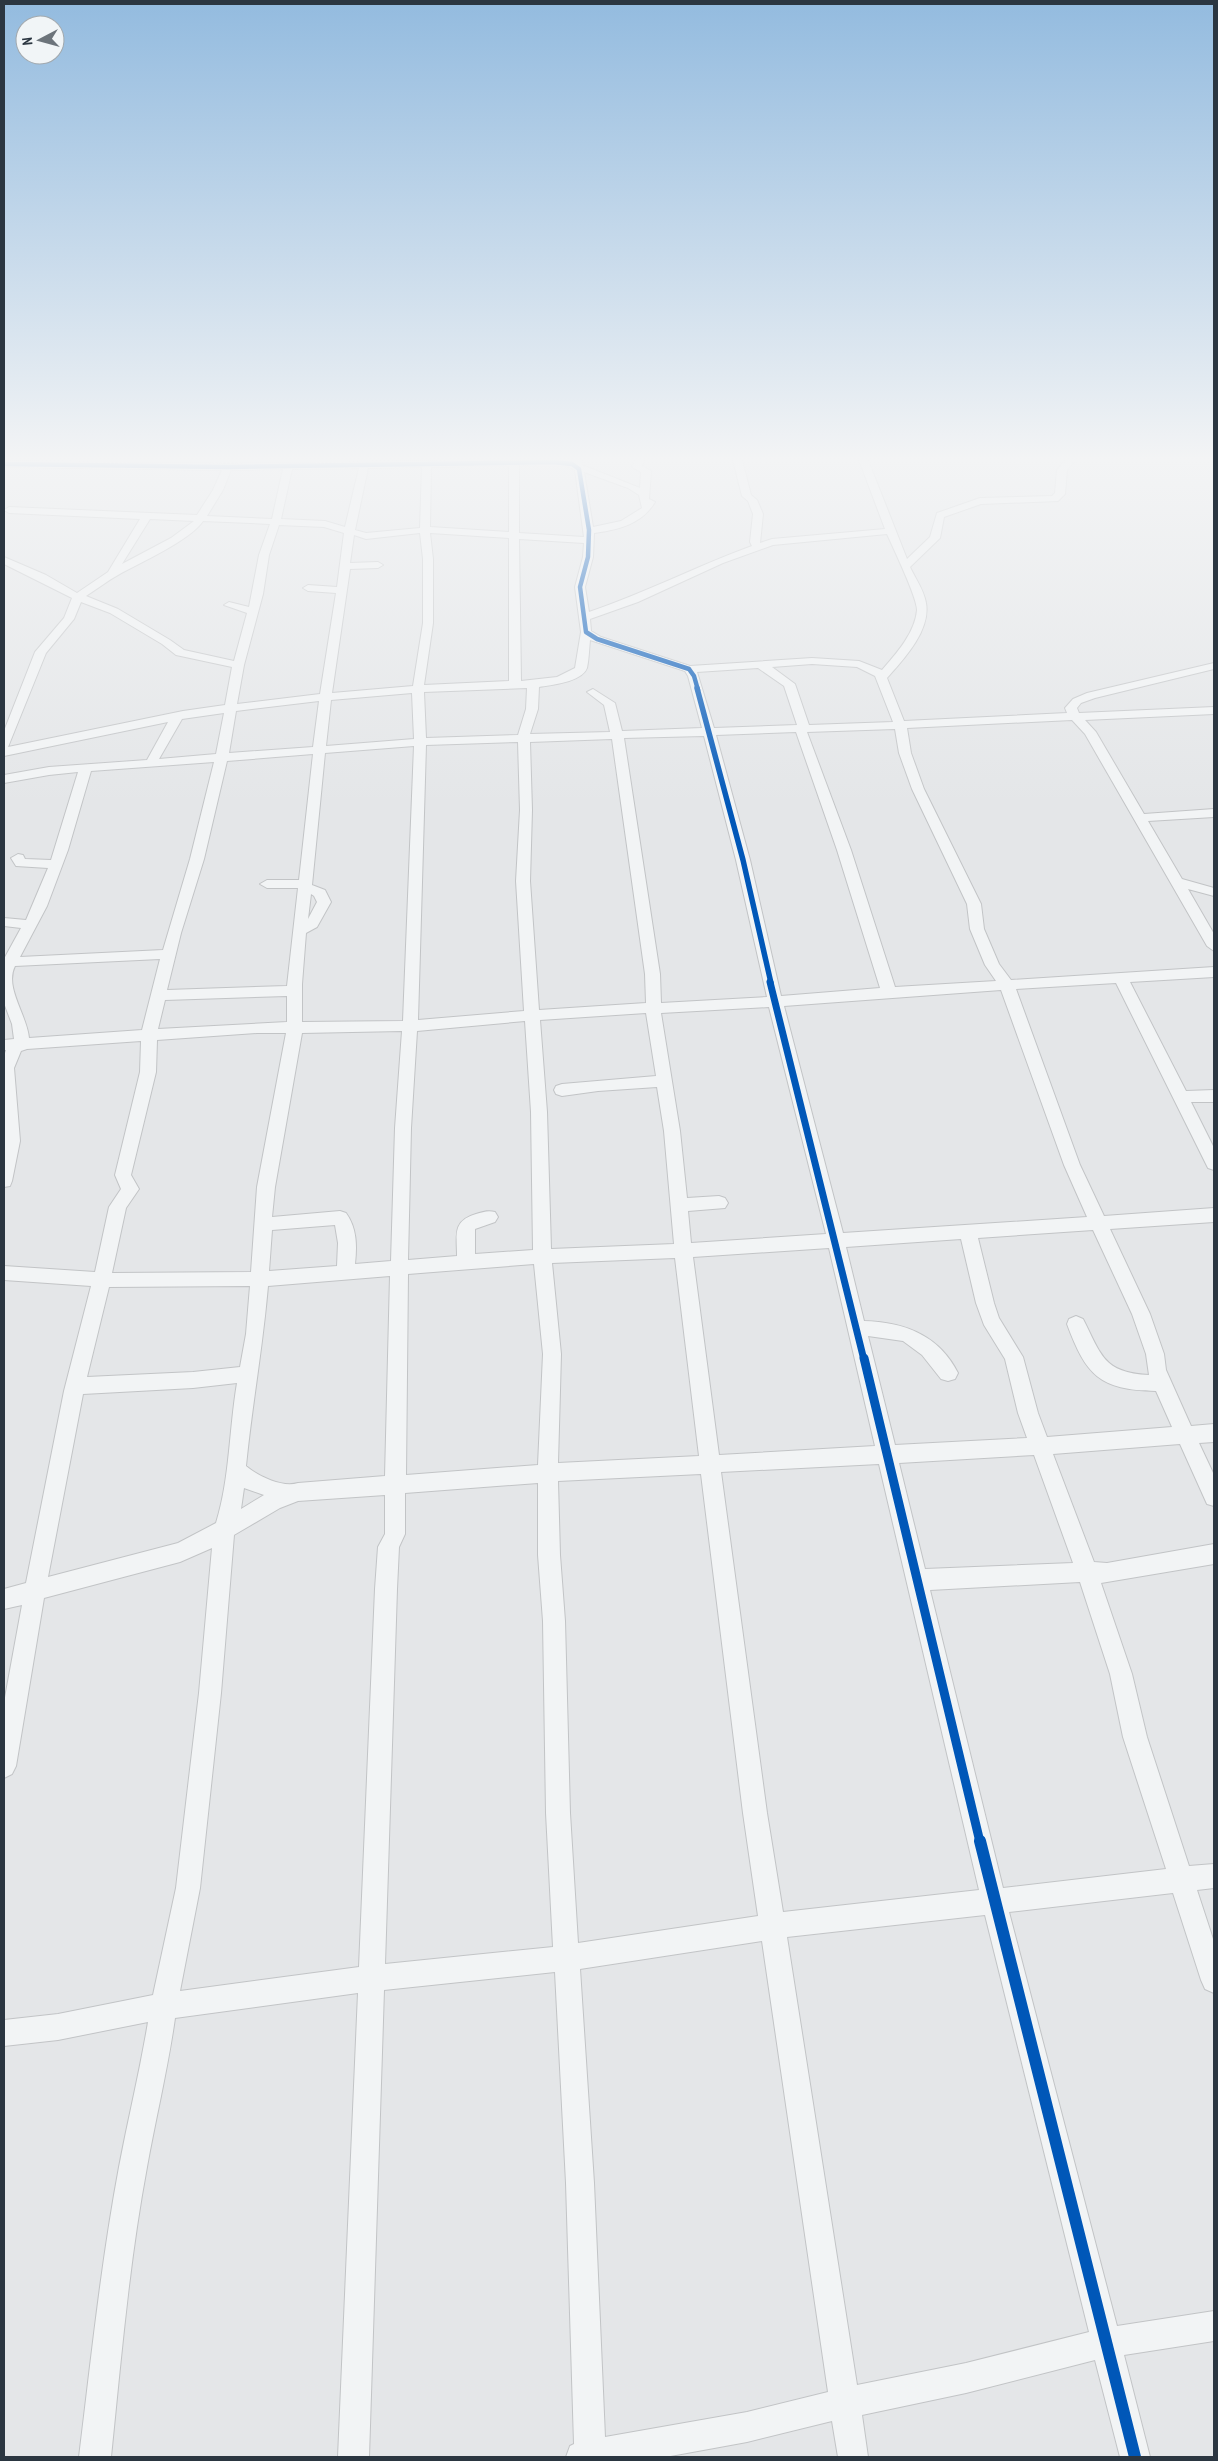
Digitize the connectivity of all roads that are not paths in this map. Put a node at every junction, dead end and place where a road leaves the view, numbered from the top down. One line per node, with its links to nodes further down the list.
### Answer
1 (37, 575): 12 (street)
2 (111, 575): 12 (street)
3 (260, 575): 14 (street)
4 (344, 575): 11 (street)
5 (428, 575): 24 (street)
6 (515, 575): 23 (street)
7 (583, 575): 15 (street)
8 (689, 575): 15 (street)
9 (909, 575): 21 (street)
10 (308, 588): 11 (street)
11 (342, 590): 27 (street)
12 (78, 597): 18 (street); 39 (street)
13 (229, 605): 14 (street)
14 (253, 610): 18 (street)
15 (584, 617): 16 (street)
16 (586, 632): 20 (street); 22 (street)
17 (760, 664): 20 (street); 21 (street); 34 (street)
18 (238, 665): 26 (street)
19 (1214, 666): 31 (street)
20 (689, 669): 35 (street)
21 (882, 677): 33 (street)
22 (532, 684): 23 (street); 37 (street)
23 (515, 685): 24 (street)
24 (418, 688): 27 (street); 38 (street)
25 (593, 692): 36 (street)
26 (234, 695): 28 (street); 29 (street)
27 (325, 698): 28 (street); 40 (street)
28 (298, 700): 29 (street)
29 (232, 708): 32 (street); 42 (street)
30 (1214, 710): 31 (street)
31 (1074, 715): 33 (street); 47 (street)
32 (177, 717): 41 (street); 43 (street)
33 (900, 725): 34 (street); 62 (street)
34 (802, 728): 35 (street); 64 (street)
35 (707, 731): 36 (street); 66 (street)
36 (617, 736): 37 (street); 67 (street)
37 (524, 739): 38 (street); 68 (street)
38 (420, 742): 40 (street); 69 (street)
39 (4, 744)
40 (320, 750): 42 (street); 52 (street)
41 (4, 752)
42 (222, 756): 43 (street); 58 (street)
43 (151, 764): 44 (street)
44 (86, 768): 45 (street); 49 (street)
45 (4, 780)
46 (1214, 813): 47 (street)
47 (1140, 818): 50 (street)
48 (18, 858): 49 (street)
49 (56, 864): 55 (street)
50 (1178, 882): 53 (street); 57 (street)
51 (267, 884): 52 (street)
52 (305, 887): 56 (street); 56 (street)
53 (1214, 892)
54 (4, 922): 55 (street)
55 (31, 925): 59 (street)
56 (300, 930): 63 (street)
57 (1214, 946)
58 (169, 954): 59 (street); 65 (street)
59 (9, 962): 72 (street)
60 (1214, 972): 61 (street)
61 (1121, 978): 62 (street); 77 (street)
62 (1007, 985): 64 (street); 86 (street)
63 (295, 991): 65 (street); 70 (street)
64 (889, 992): 66 (street)
65 (159, 995): 71 (street)
66 (776, 1002): 67 (street); 88 (street)
67 (653, 1009): 68 (street); 74 (street)
68 (532, 1015): 69 (street); 90 (street)
69 (410, 1026): 70 (street); 92 (street)
70 (294, 1028): 71 (street); 85 (street)
71 (150, 1035): 72 (street); 96 (street)
72 (22, 1044): 73 (street); 78 (street)
73 (4, 1045)
74 (664, 1081): 75 (street); 82 (street)
75 (562, 1090)
76 (1214, 1096): 77 (street)
77 (1180, 1097): 79 (street)
78 (8, 1143): 80 (street)
79 (1214, 1164)
80 (4, 1181)
81 (719, 1203): 82 (street)
82 (679, 1205): 89 (street)
83 (1214, 1215): 86 (street)
84 (489, 1217): 91 (street)
85 (264, 1224): 93 (street); 95 (street)
86 (1099, 1224): 87 (street); 101 (street)
87 (968, 1233): 88 (street); 105 (street)
88 (836, 1241): 89 (street); 98 (street)
89 (684, 1251): 90 (street); 107 (street)
90 (542, 1256): 91 (street); 109 (street)
91 (466, 1262): 92 (street)
92 (399, 1266): 93 (street); 110 (street)
93 (345, 1271): 95 (street)
94 (4, 1273): 96 (street)
95 (260, 1279): 96 (street); 100 (street)
96 (102, 1280): 102 (street)
97 (1076, 1324): 101 (street)
98 (856, 1328): 99 (street); 106 (street)
99 (948, 1373)
100 (248, 1374): 102 (street); 108 (street)
101 (1161, 1383): 104 (street)
102 (76, 1386): 117 (street)
103 (1214, 1433): 104 (street)
104 (1184, 1434): 105 (street); 112 (street)
105 (1040, 1446): 106 (street); 115 (street)
106 (886, 1454): 107 (street); 116 (street)
107 (711, 1466): 109 (street); 123 (street)
108 (235, 1468): 111 (street); 113 (street)
109 (548, 1473): 110 (street); 124 (street)
110 (395, 1486): 111 (street); 125 (street)
111 (288, 1494): 113 (street)
112 (1214, 1497)
113 (224, 1531): 117 (street); 127 (street)
114 (1214, 1554): 115 (street)
115 (1088, 1572): 116 (street); 121 (street)
116 (917, 1580): 122 (street)
117 (35, 1591): 118 (street); 119 (street)
118 (4, 1600)
119 (4, 1766)
120 (1214, 1876): 121 (street)
121 (1182, 1882): 122 (street); 126 (street)
122 (994, 1901): 123 (street); 130 (street)
123 (774, 1926): 124 (street); 131 (street)
124 (566, 1958): 125 (street); 134 (street)
125 (371, 1978): 127 (street); 133 (street)
126 (1214, 1980)
127 (164, 2006): 128 (street); 132 (street)
128 (4, 2033)
129 (1214, 2326): 130 (street)
130 (1105, 2343): 131 (street); 136 (street)
131 (844, 2404): 134 (street); 135 (street)
132 (94, 2457)
133 (354, 2457)
134 (587, 2457)
135 (853, 2457)
136 (1135, 2457)

